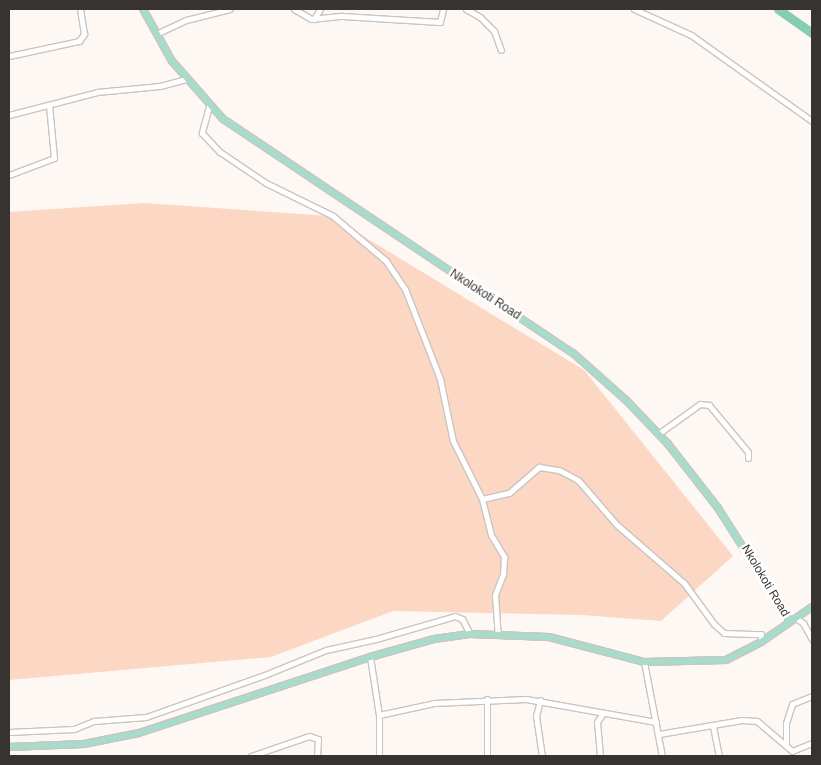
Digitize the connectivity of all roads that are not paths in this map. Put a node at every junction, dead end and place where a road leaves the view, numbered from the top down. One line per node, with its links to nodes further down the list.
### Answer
1 (80, 9): 12 (street)
2 (143, 9): 10 (main road, Nkolokoti Road)
3 (230, 9): 10 (street)
4 (294, 9): 9 (street)
5 (320, 9): 9 (street)
6 (443, 9): 9 (street)
7 (466, 9): 11 (street)
8 (634, 9): 17 (street)
9 (314, 19)
10 (156, 34): 13 (main road, Nkolokoti Road)
11 (501, 50)
12 (9, 56)
13 (186, 79): 14 (street); 15 (main road, Nkolokoti Road)
14 (49, 105): 16 (street); 18 (street)
15 (209, 106): 19 (main road, Nkolokoti Road); 21 (street)
16 (9, 115)
17 (812, 121)
18 (9, 175)
19 (658, 434): 20 (street); 23 (main road, Nkolokoti Road)
20 (748, 458)
21 (482, 499): 25 (street); 27 (street)
22 (812, 607): 23 (main road)
23 (793, 620): 26 (street); 27 (main road)
24 (470, 634): 25 (main road); 28 (main road); 37 (street)
25 (498, 634): 29 (main road)
26 (812, 639)
27 (761, 642): 29 (main road)
28 (370, 657): 34 (street); 41 (main road)
29 (644, 662): 35 (street)
30 (812, 696): 39 (street)
31 (487, 699): 32 (street); 34 (street); 47 (street)
32 (540, 700): 33 (street); 48 (street)
33 (603, 713): 35 (street); 49 (street)
34 (379, 715): 46 (street)
35 (656, 722): 38 (street)
36 (713, 726): 38 (street); 39 (street); 51 (street)
37 (9, 732)
38 (659, 734): 50 (street)
39 (786, 743): 42 (street)
40 (812, 743): 42 (street)
41 (9, 747)
42 (792, 753)
43 (265, 754): 44 (street); 45 (street)
44 (251, 756)
45 (316, 756)
46 (379, 756)
47 (487, 756)
48 (542, 756)
49 (600, 756)
50 (662, 756)
51 (718, 756)

